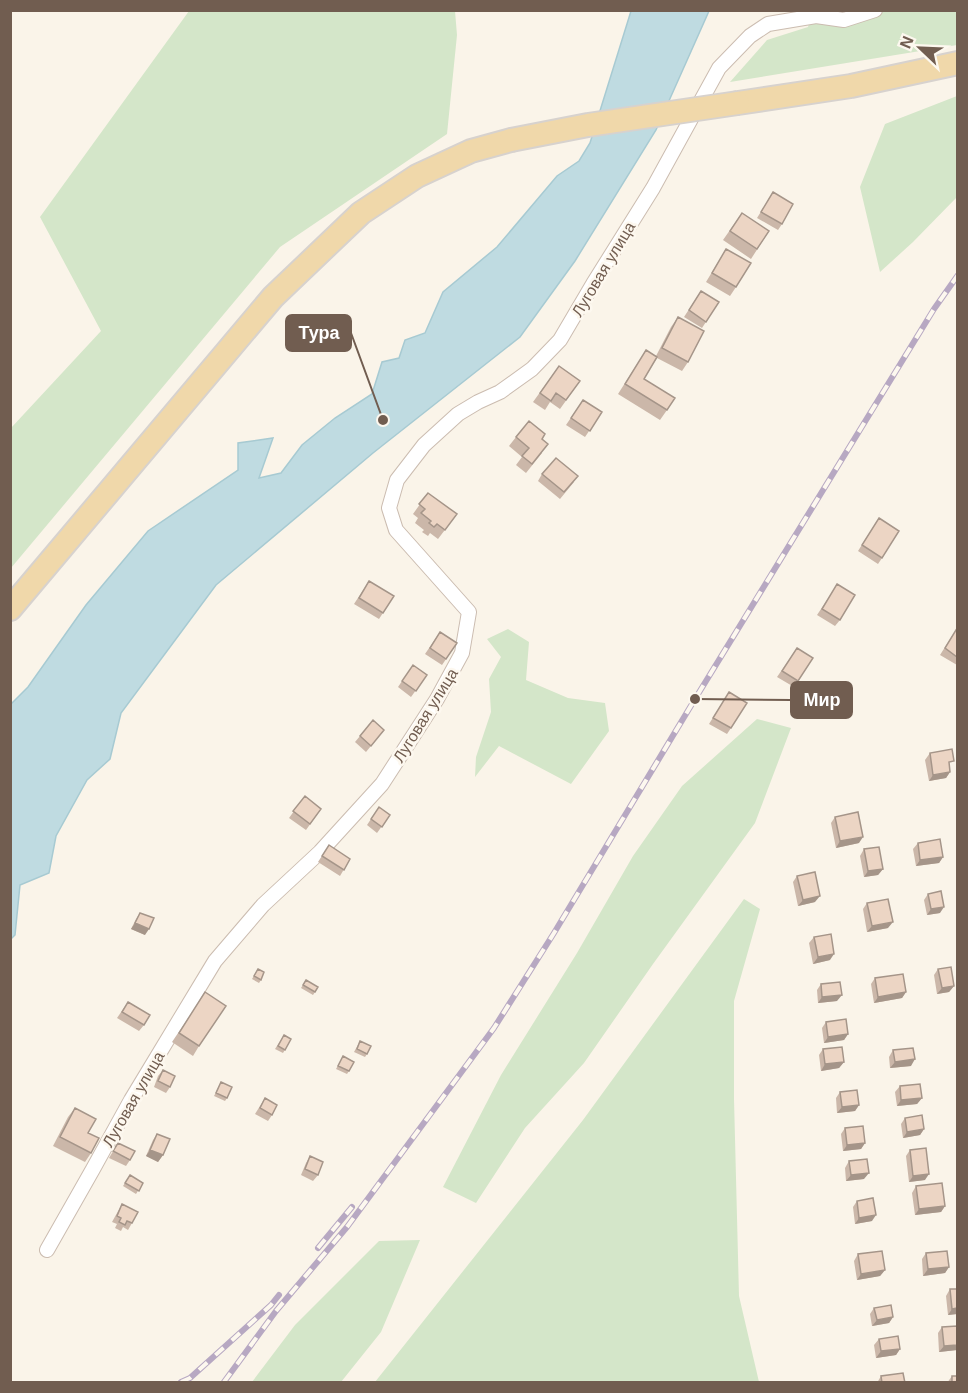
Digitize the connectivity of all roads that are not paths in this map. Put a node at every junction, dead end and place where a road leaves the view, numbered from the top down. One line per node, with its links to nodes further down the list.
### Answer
1 (875, 10): 4 (street, Луговая улица)
2 (957, 63): 3 (main road, bridge)
3 (10, 609)
4 (47, 1250)

